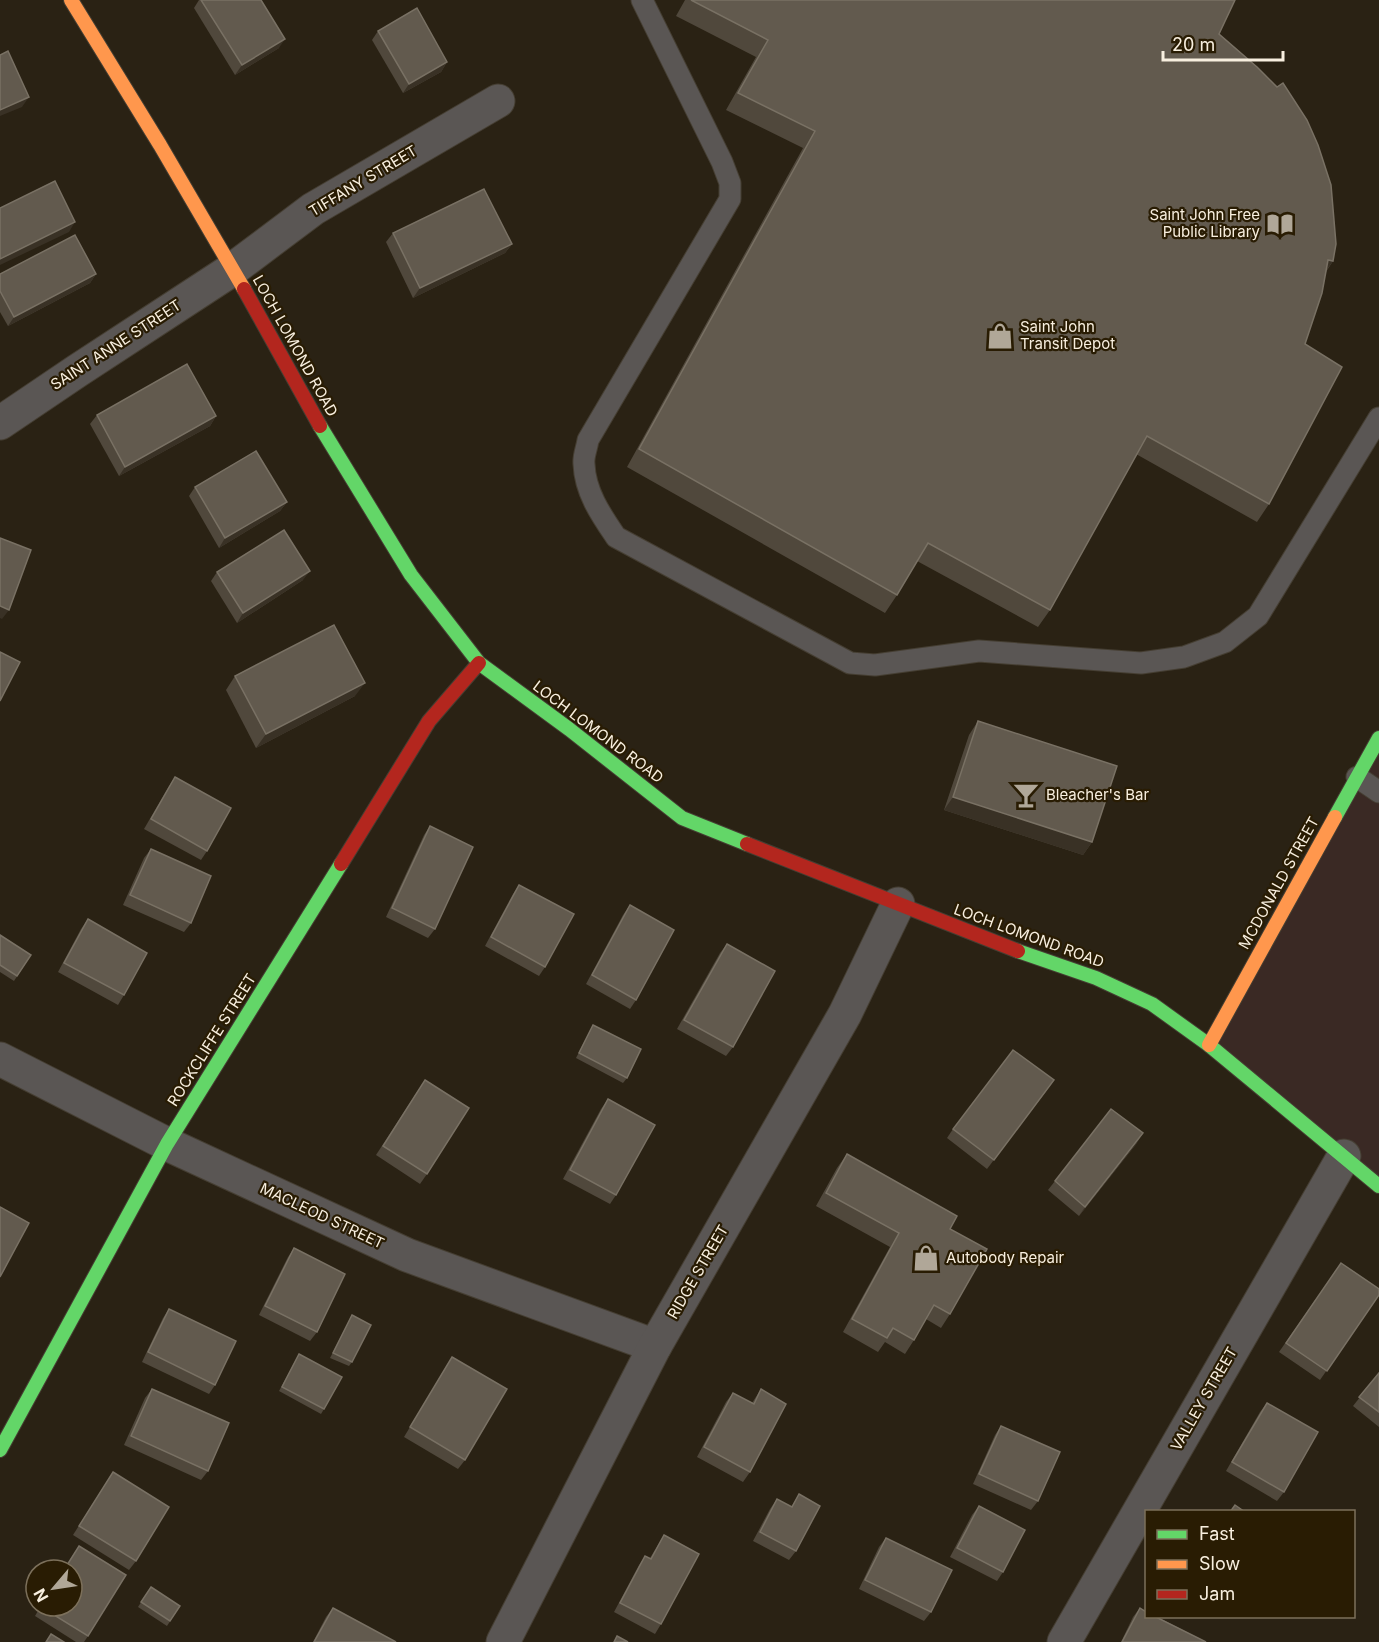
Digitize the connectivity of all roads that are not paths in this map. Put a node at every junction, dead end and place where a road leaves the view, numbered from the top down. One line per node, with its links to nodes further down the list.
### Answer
1 (71, 0): 4 (main road, LOCH LOMOND ROAD)
2 (642, 0): 5 (lane)
3 (498, 101): 4 (street, TIFFANY STREET)
4 (233, 269): 6 (street, SAINT ANNE STREET); 7 (main road, LOCH LOMOND ROAD)
5 (1379, 418)
6 (0, 423)
7 (478, 663): 11 (main road, LOCH LOMOND ROAD); 14 (main road, ROCKCLIFFE STREET)
8 (1379, 738): 9 (main road, MCDONALD STREET)
9 (1357, 777): 10 (lane); 12 (main road, MCDONALD STREET)
10 (1379, 792)
11 (898, 904): 12 (main road, LOCH LOMOND ROAD); 17 (street, RIDGE STREET)
12 (1209, 1045): 15 (main road, LOCH LOMOND ROAD)
13 (0, 1059): 14 (street, MACLEOD STREET)
14 (167, 1144): 17 (street, MACLEOD STREET); 18 (main road, ROCKCLIFFE STREET)
15 (1344, 1156): 16 (main road, LOCH LOMOND ROAD); 20 (street, VALLEY STREET)
16 (1379, 1186)
17 (655, 1346): 19 (street, RIDGE STREET)
18 (0, 1450)
19 (502, 1642)
20 (1064, 1642)

